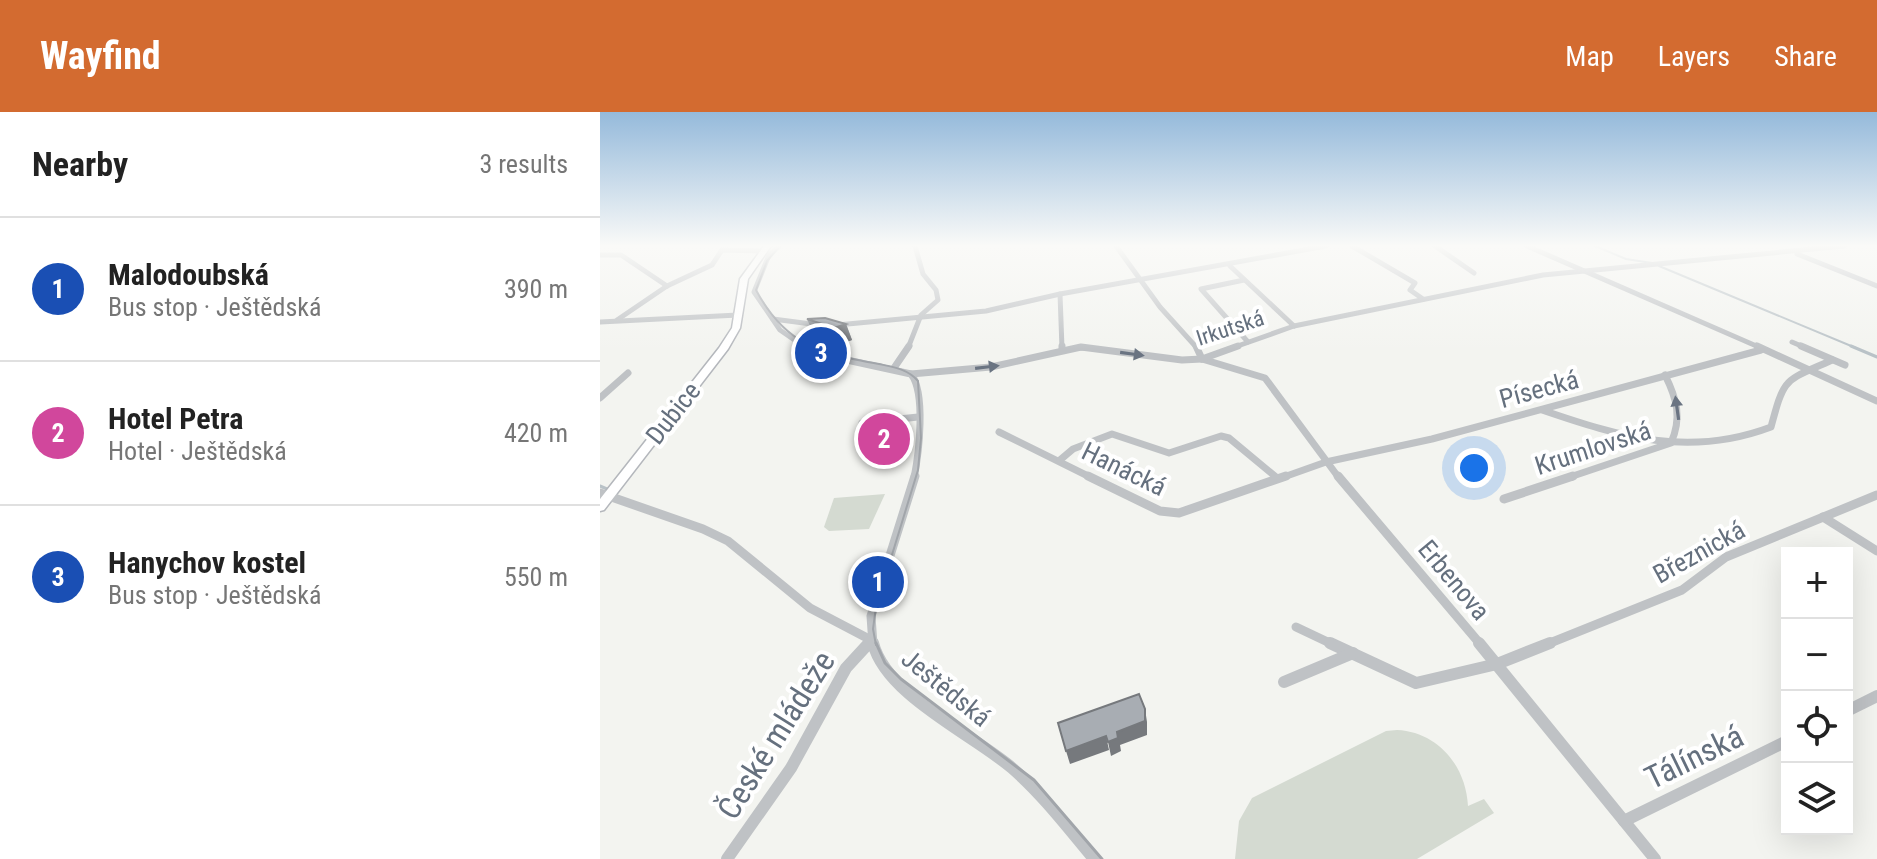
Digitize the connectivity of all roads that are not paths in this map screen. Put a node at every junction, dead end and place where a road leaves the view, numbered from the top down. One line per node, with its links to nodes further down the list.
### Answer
1 (659, 281): 13 (street)
2 (678, 281): 13 (street)
3 (744, 281): 16 (street)
4 (756, 281): 20 (street)
5 (928, 281): 17 (street)
6 (1130, 281): 14 (street)
7 (1141, 281): 26 (street)
8 (1240, 281): 22 (street)
9 (1245, 281): 21 (street)
10 (1411, 281): 15 (street)
11 (1522, 281): 15 (street, Irkutská)
12 (1605, 281): 25 (street)
13 (667, 286): 19 (street)
14 (1060, 294): 17 (street); 24 (street)
15 (1424, 299): 21 (street, Irkutská)
16 (738, 315): 19 (street); 44 (street, Dubice)
17 (921, 315): 20 (street); 29 (street)
18 (600, 319): 19 (street)
19 (618, 319)
20 (773, 319): 29 (street)
21 (1294, 326): 22 (street, Irkutská)
22 (1248, 342): 26 (street, Irkutská)
23 (1792, 342): 27 (street)
24 (1062, 350): 26 (street, Irkutská, one-way to 26); 32 (street, Irkutská, one-way to 24)
25 (1761, 350): 30 (street); 33 (street, Písecká)
26 (1202, 359): 42 (street, Erbenova)
27 (1832, 360): 28 (street); 30 (street)
28 (1845, 365)
29 (894, 368): 32 (street)
30 (1808, 369): 35 (street); 40 (street)
31 (628, 373): 34 (street)
32 (911, 374): 37 (street, Ještědská)
33 (1665, 375): 36 (street, Písecká); 40 (street, Krumlovská, one-way to 33)
34 (600, 398)
35 (1874, 398)
36 (1542, 409): 40 (street); 42 (street, Písecká)
37 (918, 417): 38 (street); 51 (street, Ještědská)
38 (862, 423)
39 (999, 432): 41 (street, Hanácká)
40 (1671, 443): 46 (street, Krumlovská)
41 (1060, 460): 43 (street, Hanácká); 43 (street)
42 (1326, 462): 43 (street, Hanácká); 53 (street, Erbenova)
43 (1276, 477)
44 (604, 494): 47 (street, Dubice); 51 (street)
45 (1877, 495): 48 (street, Březnická)
46 (1504, 499)
47 (600, 507)
48 (1823, 517): 49 (street); 53 (street, Březnická)
49 (1877, 551)
50 (1296, 627): 52 (street, Březnická)
51 (871, 640): 59 (street, České mládeže); 60 (street, Ještědská)
52 (1353, 653): 53 (street, Březnická); 54 (street)
53 (1497, 664): 58 (street, Erbenova)
54 (1284, 682)
55 (1877, 696): 56 (street)
56 (1853, 708)
57 (1781, 744): 58 (street, Tálínská)
58 (1624, 821): 61 (street, Erbenova)
59 (727, 859)
60 (1094, 859)
61 (1655, 859)

